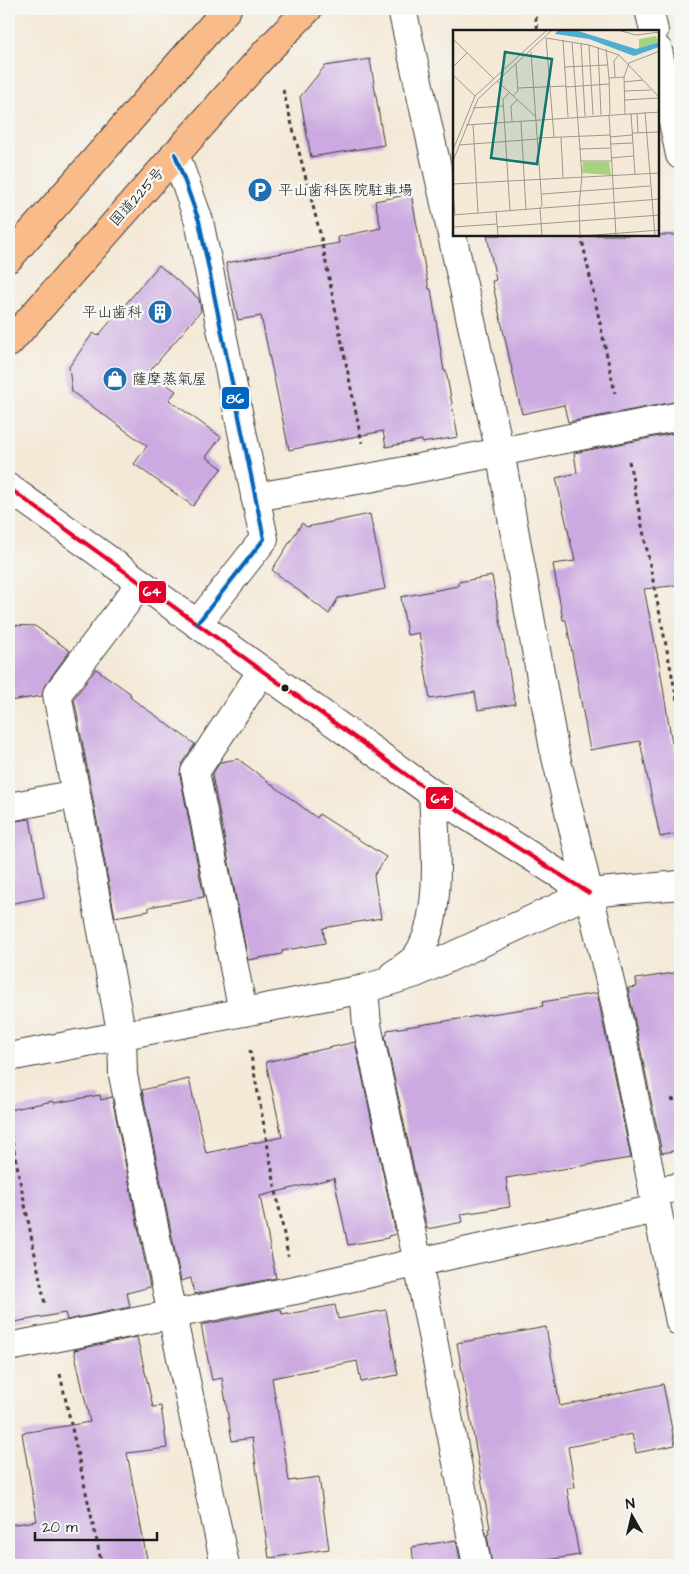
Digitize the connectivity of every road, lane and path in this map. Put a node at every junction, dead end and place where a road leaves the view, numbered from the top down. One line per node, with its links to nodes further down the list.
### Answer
1 (227, 9): 13 (highway)
2 (308, 9): 10 (highway, 国道225号)
3 (402, 9): 17 (street)
4 (534, 9): 6 (path)
5 (649, 9): 7 (street)
6 (538, 30)
7 (654, 30)
8 (659, 55): 11 (street)
9 (283, 90): 18 (path)
10 (175, 154): 14 (highway, 国道225号); 20 (street)
11 (680, 155)
12 (581, 236): 16 (path)
13 (9, 258)
14 (9, 343)
15 (680, 416): 16 (street)
16 (622, 428): 17 (street); 24 (path)
17 (500, 452): 18 (street); 29 (street)
18 (369, 478): 20 (street)
19 (9, 488): 21 (street)
20 (255, 497): 22 (street)
21 (141, 583): 22 (street); 25 (street)
22 (197, 624): 23 (street)
23 (262, 671): 26 (street); 31 (street)
24 (680, 715)
25 (76, 794): 27 (street); 32 (street)
26 (433, 794): 29 (street); 30 (street)
27 (9, 807)
28 (680, 885): 29 (street)
29 (589, 892): 30 (street); 36 (street)
30 (372, 987): 31 (street); 37 (street)
31 (243, 1012): 32 (street)
32 (122, 1036): 34 (street); 39 (street)
33 (250, 1050): 38 (path)
34 (9, 1057)
35 (680, 1187): 36 (street)
36 (655, 1200): 37 (street); 40 (street)
37 (418, 1263): 38 (street); 43 (street)
38 (295, 1290): 39 (street)
39 (172, 1315): 41 (street); 42 (street)
40 (680, 1322)
41 (9, 1347)
42 (225, 1565)
43 (477, 1565)

